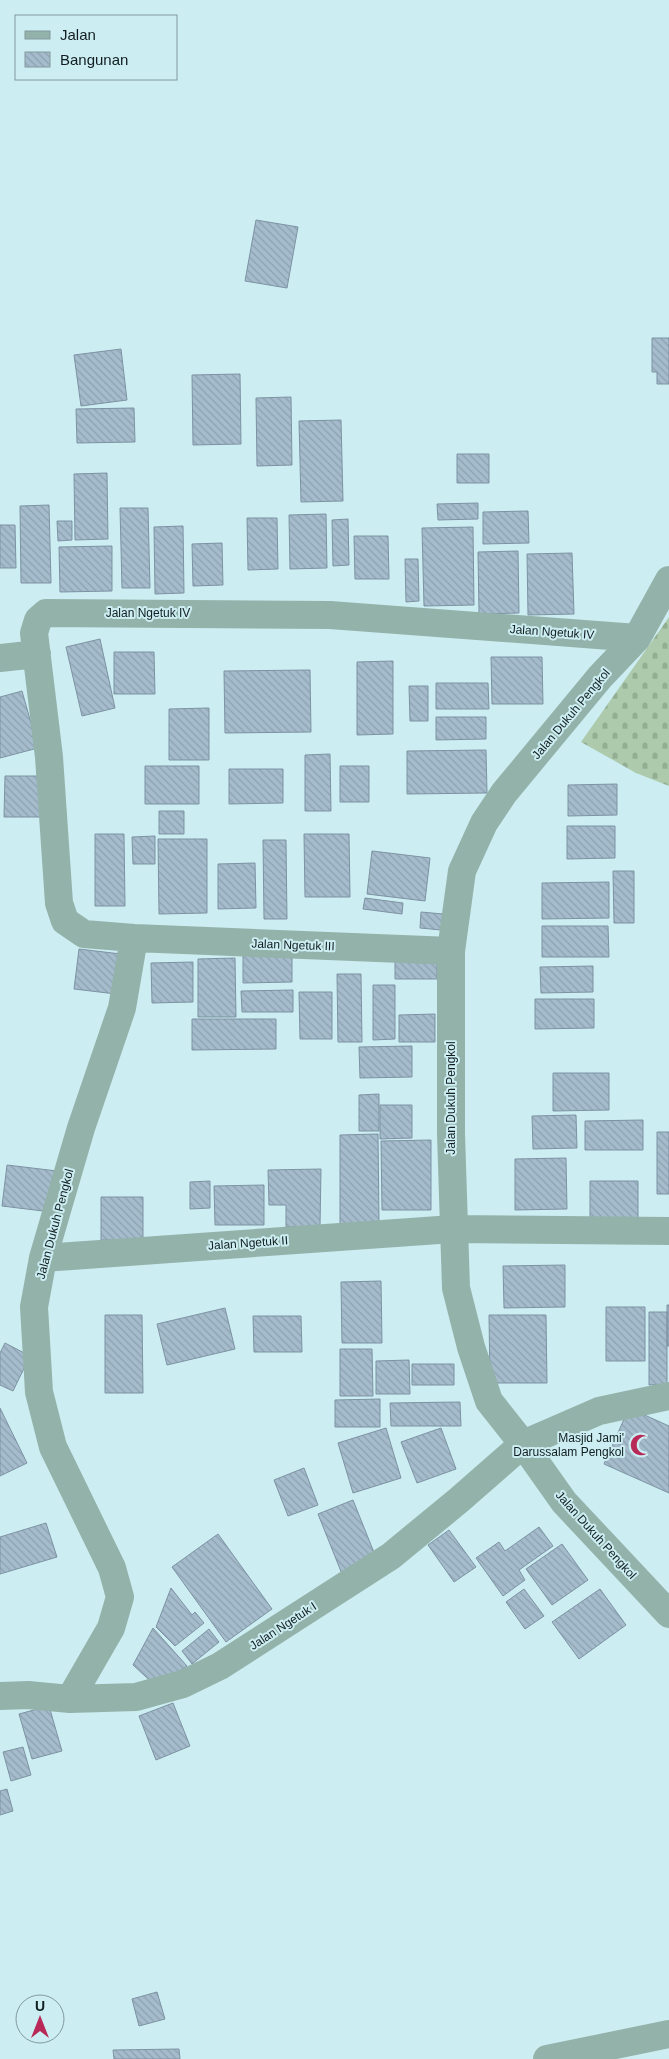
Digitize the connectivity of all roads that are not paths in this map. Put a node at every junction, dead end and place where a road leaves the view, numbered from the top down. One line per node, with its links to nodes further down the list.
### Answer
1 (669, 580): 2 (street, Jalan Dukuh Pengkol)
2 (637, 638): 3 (street, Jalan Ngetuk IV); 6 (street, Jalan Dukuh Pengkol)
3 (37, 654): 4 (street); 5 (street, Jalan Ngetuk IV)
4 (0, 658)
5 (134, 938): 6 (street, Jalan Ngetuk III); 9 (street, Jalan Dukuh Pengkol)
6 (451, 951): 7 (street, Jalan Dukuh Pengkol)
7 (453, 1229): 8 (street, Jalan Ngetuk II); 9 (street, Jalan Ngetuk II); 11 (street, Jalan Dukuh Pengkol)
8 (669, 1230)
9 (43, 1258): 14 (street, Jalan Dukuh Pengkol)
10 (669, 1396): 11 (street, Jalan Ngetuk I)
11 (523, 1444): 12 (street, Jalan Dukuh Pengkol); 14 (street, Jalan Ngetuk I)
12 (669, 1614)
13 (0, 1696): 14 (street, Jalan Ngetuk I)
14 (70, 1699)
15 (669, 2034): 16 (street)
16 (547, 2059)

